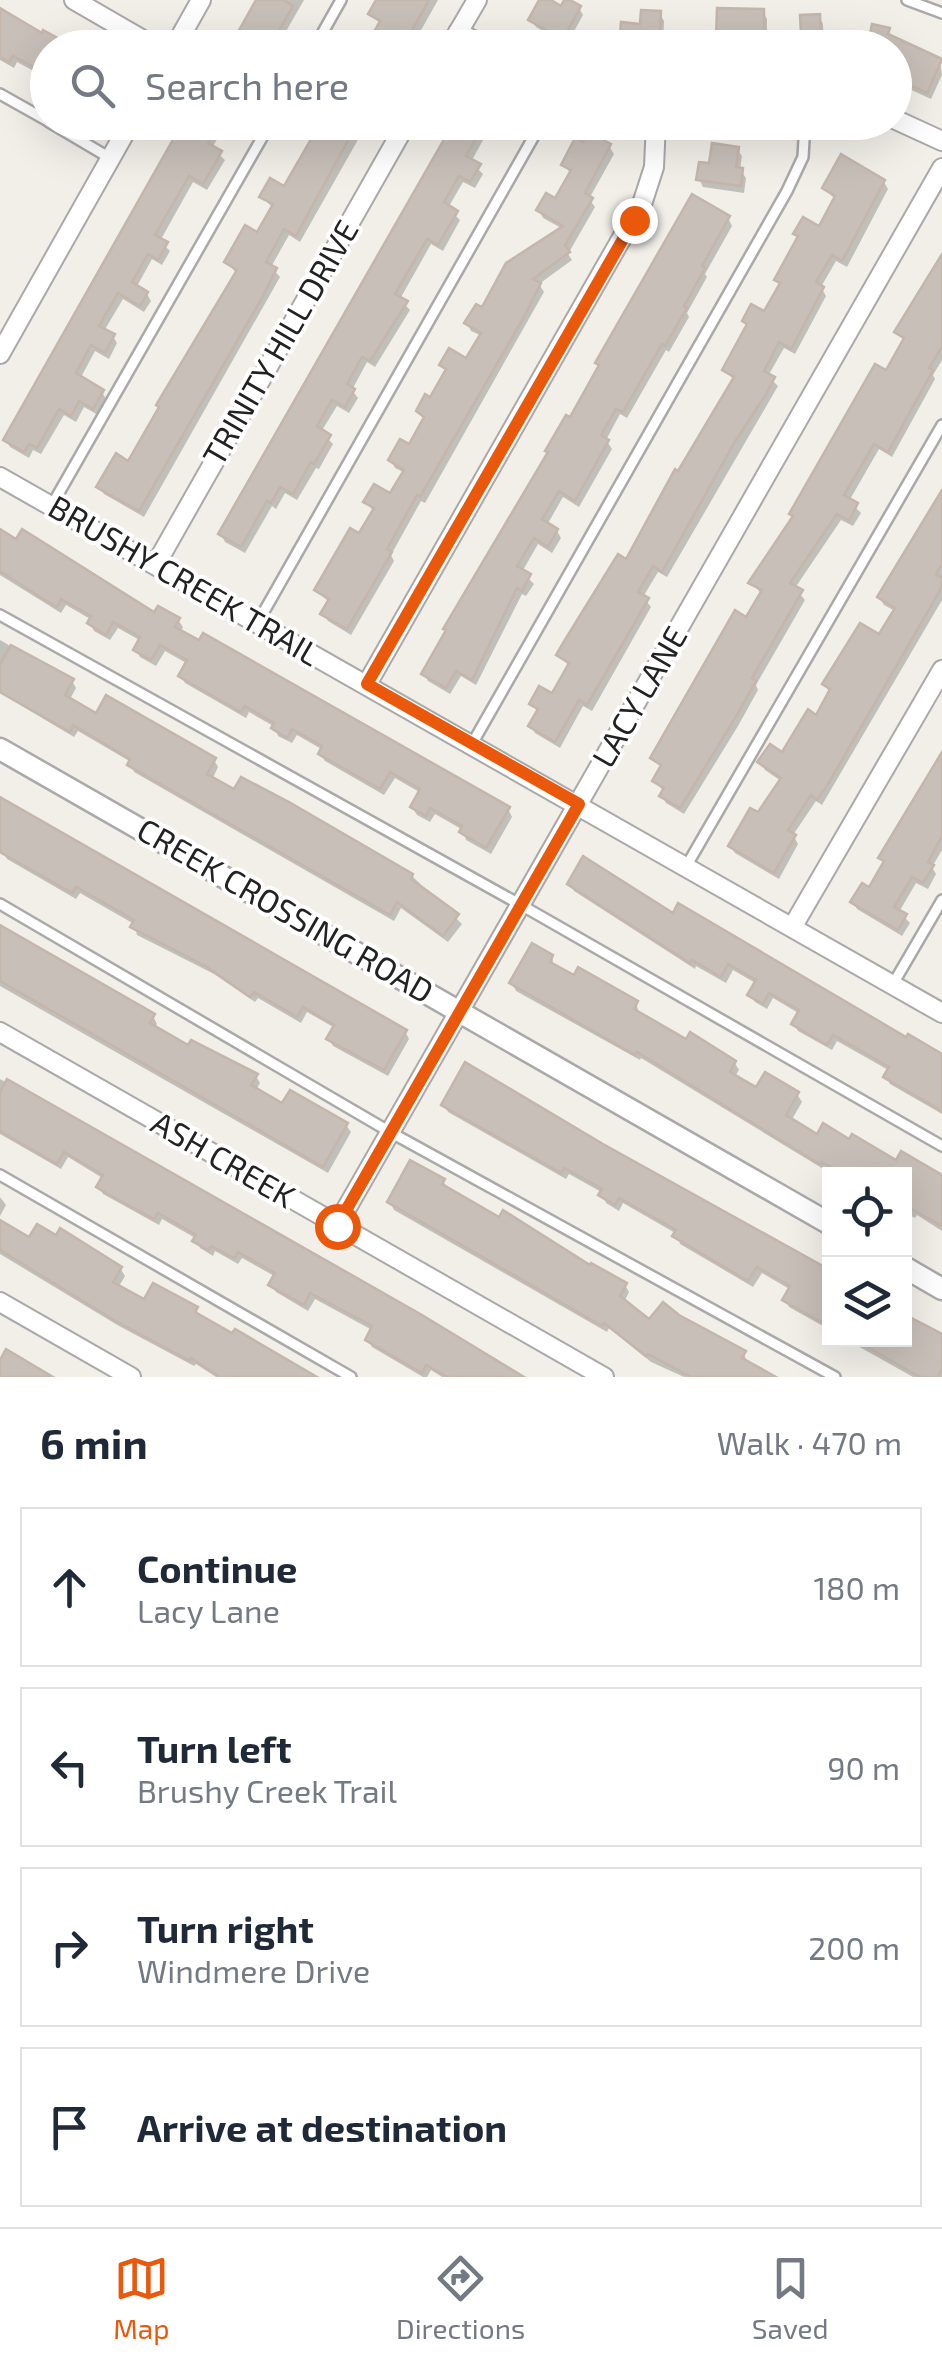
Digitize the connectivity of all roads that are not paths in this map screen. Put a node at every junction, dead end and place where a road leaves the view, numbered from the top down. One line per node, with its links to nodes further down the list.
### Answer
1 (74, 0): 7 (street)
2 (201, 0): 8 (street)
3 (341, 0): 9 (lane)
4 (477, 0): 10 (street)
5 (907, 0): 6 (lane)
6 (942, 13)
7 (126, 30)
8 (184, 30)
9 (324, 30)
10 (460, 30)
11 (0, 94): 12 (lane)
12 (30, 112)
13 (912, 128): 21 (street)
14 (79, 140): 22 (lane)
15 (120, 140): 22 (street)
16 (261, 140): 28 (lane)
17 (397, 140): 29 (street, TRINITY HILL DRIVE)
18 (532, 140): 31 (lane)
19 (655, 140): 33 (street)
20 (804, 140): 34 (lane)
21 (942, 142)
22 (110, 158): 24 (street)
23 (942, 168): 36 (street, LACY LANE)
24 (6, 327): 25 (street)
25 (0, 354)
26 (942, 425): 37 (lane)
27 (0, 476): 28 (street, BRUSHY CREEK TRAIL)
28 (52, 506): 29 (street, BRUSHY CREEK TRAIL)
29 (156, 564): 31 (street, BRUSHY CREEK TRAIL)
30 (0, 615): 40 (lane)
31 (258, 622): 33 (street, BRUSHY CREEK TRAIL)
32 (942, 670): 41 (street)
33 (367, 684): 34 (street, BRUSHY CREEK TRAIL)
34 (472, 744): 36 (street, BRUSHY CREEK TRAIL)
35 (0, 749): 43 (street, CREEK CROSSING ROAD)
36 (579, 804): 37 (street, BRUSHY CREEK TRAIL); 40 (street, LACY LANE)
37 (686, 865): 41 (street, BRUSHY CREEK TRAIL)
38 (942, 900): 42 (lane)
39 (0, 904): 46 (lane)
40 (522, 904): 43 (street, LACY LANE); 47 (lane)
41 (793, 926): 42 (street, BRUSHY CREEK TRAIL)
42 (893, 984): 44 (street, BRUSHY CREEK TRAIL)
43 (460, 1011): 46 (street, LACY LANE); 49 (street, CREEK CROSSING ROAD)
44 (942, 1012)
45 (0, 1032): 50 (street, ASH CREEK)
46 (390, 1132): 50 (street, LACY LANE); 57 (lane)
47 (942, 1146)
48 (0, 1175): 55 (lane)
49 (822, 1219)
50 (337, 1226): 56 (street, ASH CREEK)
51 (912, 1271): 52 (street)
52 (942, 1288)
53 (0, 1303): 54 (street)
54 (131, 1377)
55 (350, 1377)
56 (604, 1377)
57 (835, 1377)

